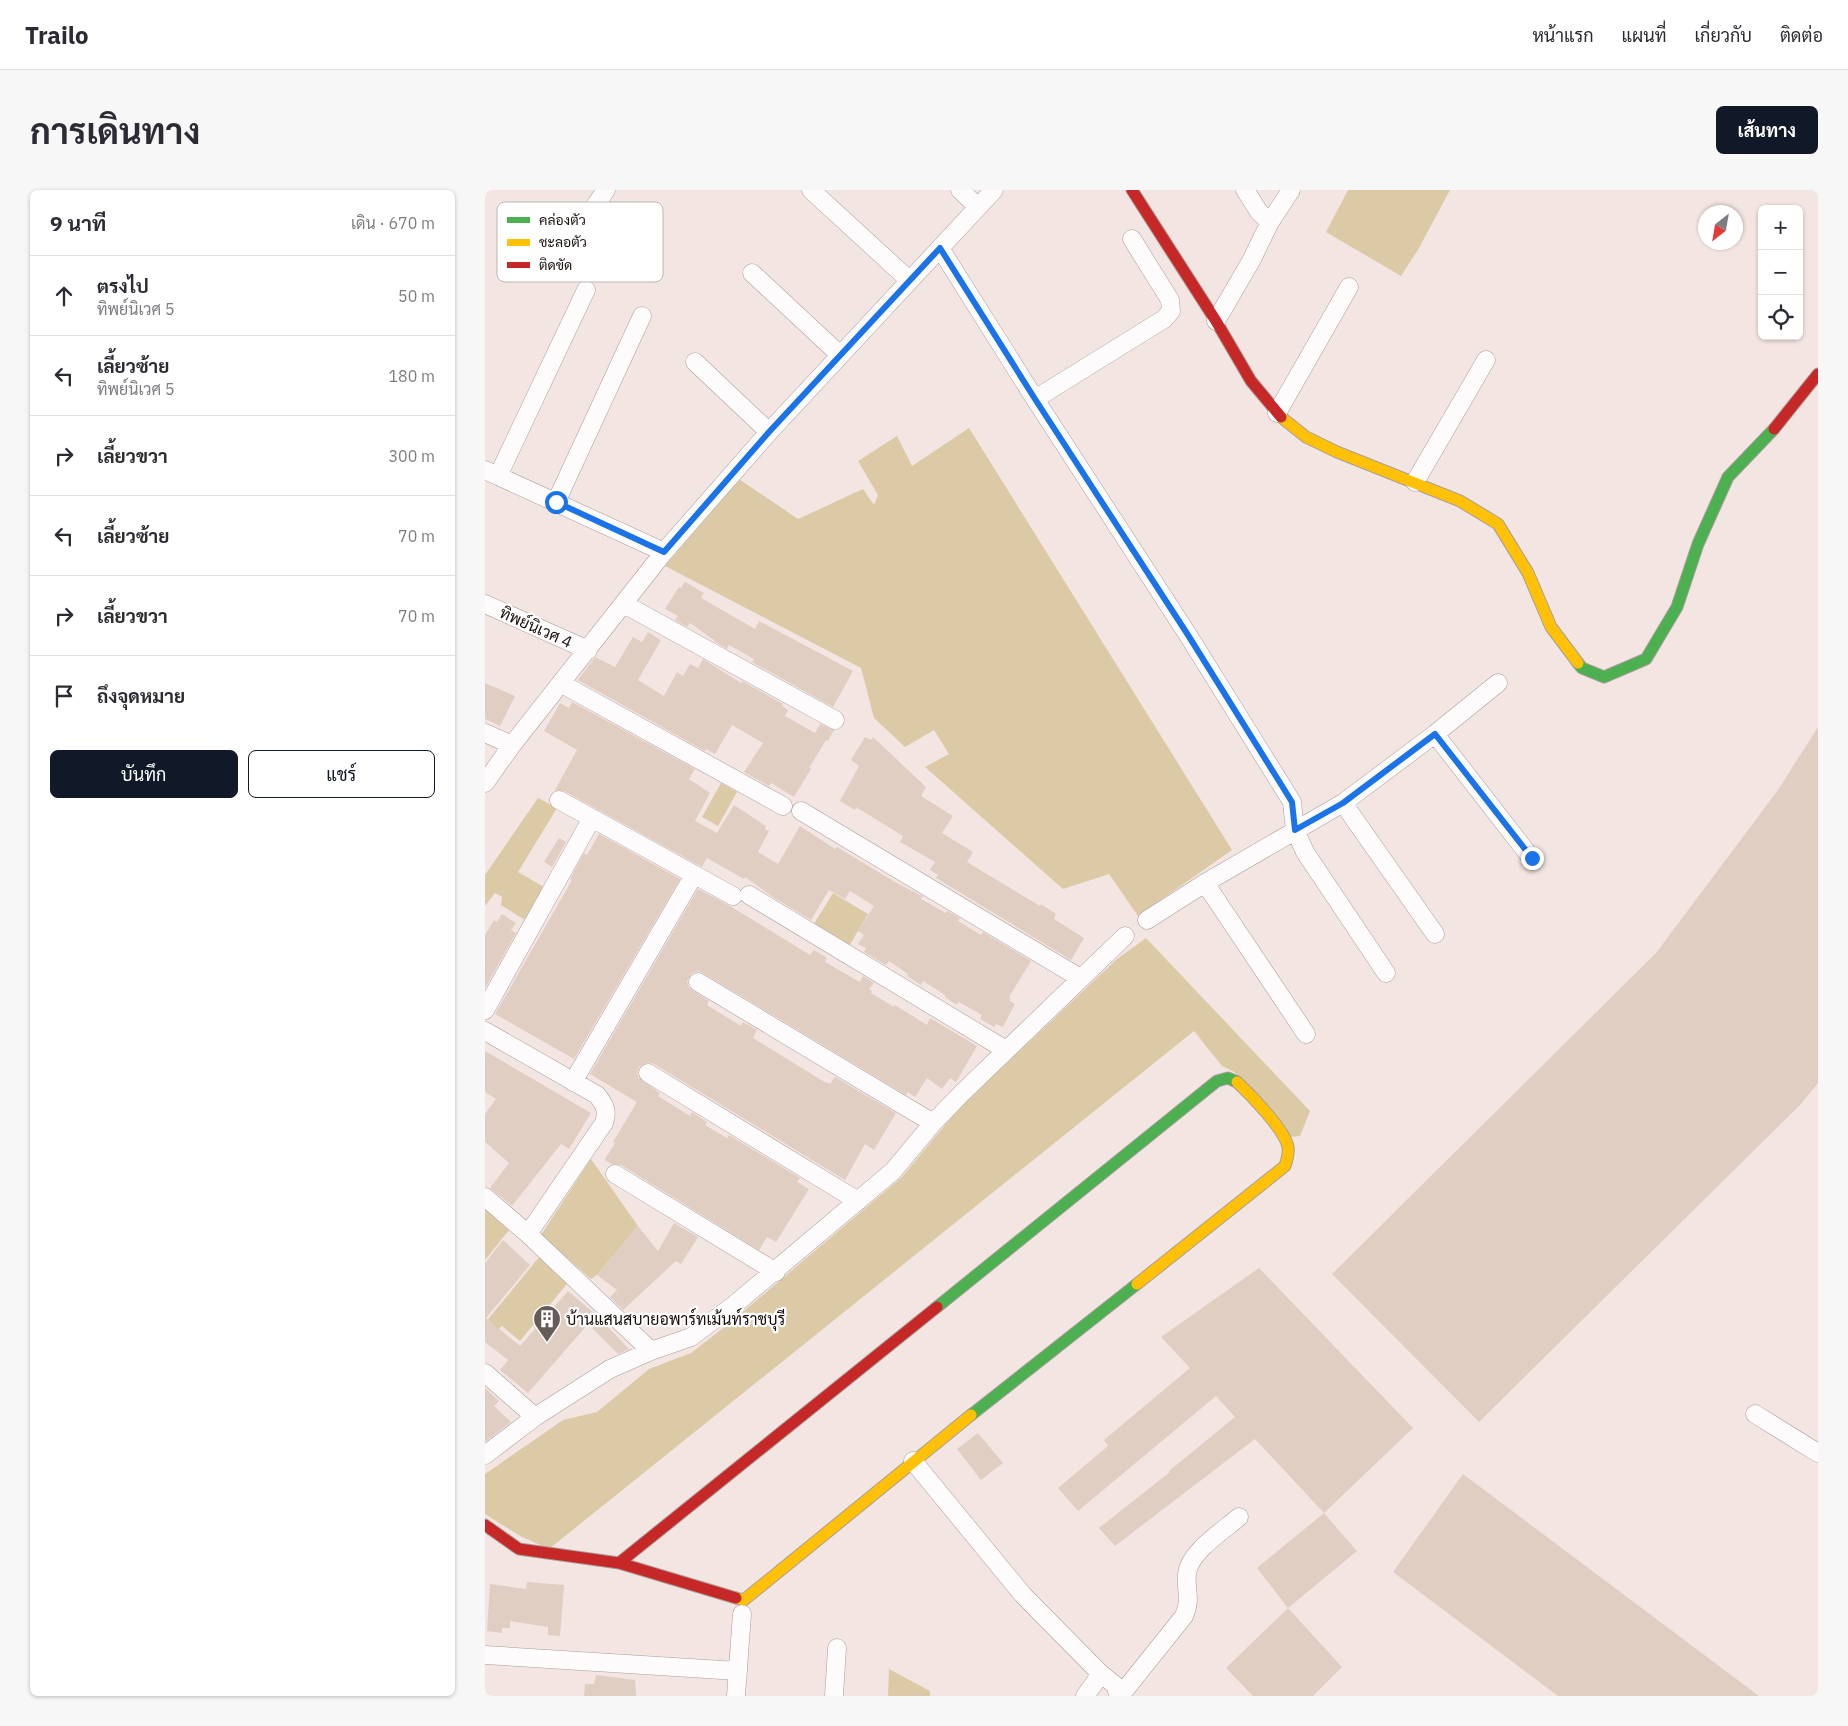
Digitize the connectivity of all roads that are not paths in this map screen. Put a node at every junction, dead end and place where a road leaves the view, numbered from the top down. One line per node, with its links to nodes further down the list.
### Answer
1 (606, 190): 8 (street)
2 (811, 190): 14 (street)
3 (960, 190): 9 (street)
4 (994, 190): 9 (street)
5 (1132, 190): 18 (street)
6 (1245, 190): 10 (street)
7 (1291, 190): 10 (street)
8 (597, 202)
9 (978, 207): 12 (street)
10 (1270, 222): 18 (street)
11 (1132, 239): 23 (street)
12 (940, 248): 14 (street); 23 (street)
13 (752, 274): 19 (street)
14 (909, 280): 19 (street)
15 (1349, 287): 24 (street)
16 (586, 290): 26 (street)
17 (642, 316): 28 (street)
18 (1216, 321): 24 (street)
19 (840, 355): 25 (street)
20 (1486, 360): 27 (street)
21 (695, 362): 25 (street)
22 (1818, 374): 27 (street)
23 (1035, 399): 45 (street)
24 (1277, 413): 27 (street)
25 (769, 432): 29 (street)
26 (491, 473): 28 (street)
27 (1415, 482)
28 (556, 502): 29 (street)
29 (664, 552): 31 (street)
30 (485, 604): 32 (street, ทิพย์นิเวศ 4)
31 (624, 604): 32 (street); 35 (street)
32 (587, 650): 34 (street)
33 (1498, 683): 37 (street)
34 (561, 684): 38 (street); 42 (street)
35 (835, 720)
36 (485, 733): 38 (street)
37 (1435, 734): 41 (street); 46 (street)
38 (512, 745): 39 (street)
39 (485, 783)
40 (559, 800): 44 (street)
41 (1343, 803): 45 (street); 50 (street)
42 (783, 806)
43 (801, 811): 53 (street)
44 (592, 818): 47 (street); 55 (street)
45 (1295, 830): 48 (street); 52 (street)
46 (1532, 858)
47 (694, 874): 58 (street); 60 (street)
48 (1205, 883): 49 (street); 57 (street)
49 (1147, 920)
50 (1435, 934)
51 (1125, 936): 53 (street)
52 (1387, 973)
53 (1080, 978): 58 (street)
54 (698, 982): 61 (street)
55 (485, 1010)
56 (485, 1031): 60 (street)
57 (1306, 1034)
58 (1006, 1050): 61 (street)
59 (648, 1073): 64 (street)
60 (573, 1082): 65 (street)
61 (933, 1123): 64 (street)
62 (615, 1174): 66 (street)
63 (485, 1197): 65 (street)
64 (858, 1201): 66 (street)
65 (528, 1234): 67 (street)
66 (775, 1272): 67 (street)
67 (651, 1350): 70 (street)
68 (485, 1373): 70 (street)
69 (1755, 1414): 71 (street)
70 (535, 1417): 72 (street)
71 (1818, 1453)
72 (485, 1455)
73 (913, 1461): 76 (street); 76 (street); 81 (street)
74 (1239, 1517): 85 (street)
75 (485, 1524): 76 (street)
76 (619, 1563)
77 (742, 1614): 80 (street)
78 (837, 1648): 83 (street)
79 (485, 1655): 80 (street)
80 (738, 1671): 82 (street)
81 (1101, 1674): 84 (street); 85 (street)
82 (736, 1696)
83 (834, 1696)
84 (1085, 1696)
85 (1120, 1696)

